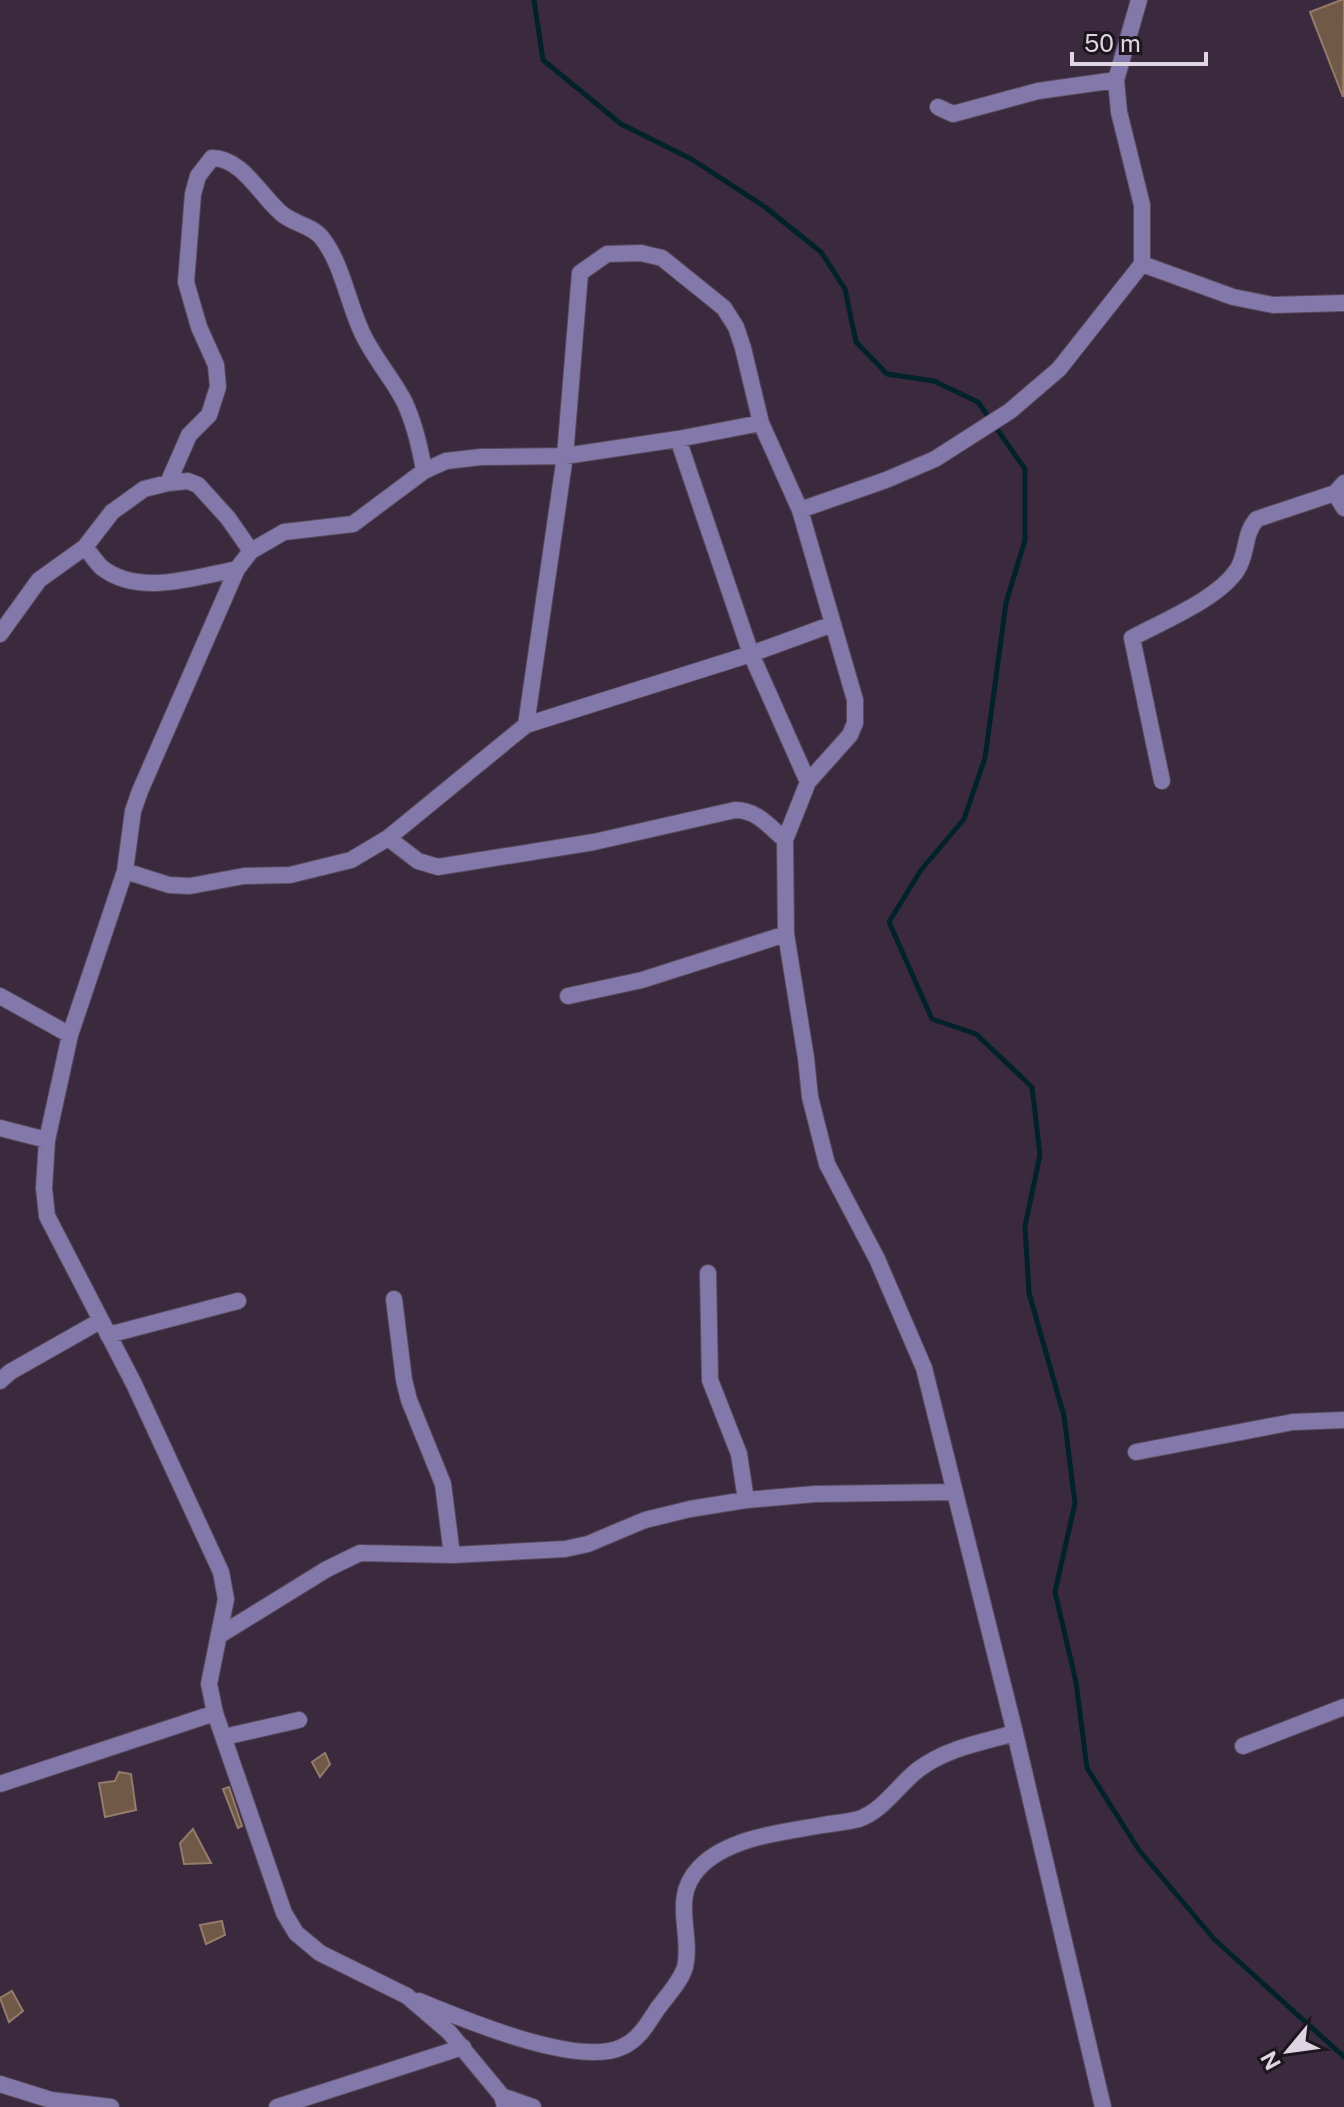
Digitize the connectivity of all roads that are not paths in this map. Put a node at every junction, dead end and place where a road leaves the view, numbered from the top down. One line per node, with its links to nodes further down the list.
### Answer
1 (1139, 0): 2 (street)
2 (1116, 80): 3 (street); 4 (street)
3 (938, 107)
4 (1142, 264): 5 (street); 13 (street)
5 (1344, 303)
6 (761, 423): 7 (street); 8 (street); 13 (street)
7 (678, 439): 8 (street); 19 (street)
8 (565, 456): 9 (street); 20 (street)
9 (424, 471): 10 (street); 15 (street)
10 (168, 483): 14 (street); 15 (street)
11 (1339, 488): 12 (street); 21 (street)
12 (1344, 508)
13 (800, 510): 17 (street)
14 (85, 547): 16 (street); 18 (street)
15 (251, 551): 16 (street)
16 (237, 569): 25 (street)
17 (833, 624): 19 (street); 22 (street)
18 (0, 634)
19 (751, 654): 20 (street); 22 (street)
20 (526, 725): 23 (street)
21 (1162, 781)
22 (808, 782): 24 (street)
23 (388, 838): 24 (street); 25 (street)
24 (785, 840): 26 (street)
25 (125, 871): 29 (street)
26 (786, 934): 28 (street); 39 (street)
27 (0, 996): 29 (street)
28 (568, 996)
29 (70, 1035): 31 (street)
30 (0, 1128): 31 (street)
31 (47, 1140): 35 (street)
32 (708, 1273): 40 (street)
33 (394, 1299): 41 (street)
34 (238, 1301): 35 (street)
35 (104, 1328): 36 (street); 42 (street)
36 (0, 1381)
37 (1344, 1420): 38 (street)
38 (1136, 1452)
39 (954, 1492): 40 (street); 46 (street)
40 (746, 1500): 41 (street)
41 (452, 1555): 42 (street)
42 (220, 1635): 44 (street)
43 (1344, 1707): 48 (street)
44 (215, 1713): 47 (street); 49 (street)
45 (299, 1720): 47 (street)
46 (1015, 1733): 50 (street); 60 (street)
47 (224, 1737): 50 (street)
48 (1243, 1746)
49 (0, 1784)
50 (407, 1996): 51 (street)
51 (463, 2047): 53 (street); 54 (street)
52 (0, 2084): 55 (street)
53 (327, 2092): 57 (street); 58 (street)
54 (504, 2101): 59 (street)
55 (54, 2103): 56 (street)
56 (111, 2107)
57 (277, 2107)
58 (314, 2107)
59 (533, 2107)
60 (1103, 2107)

